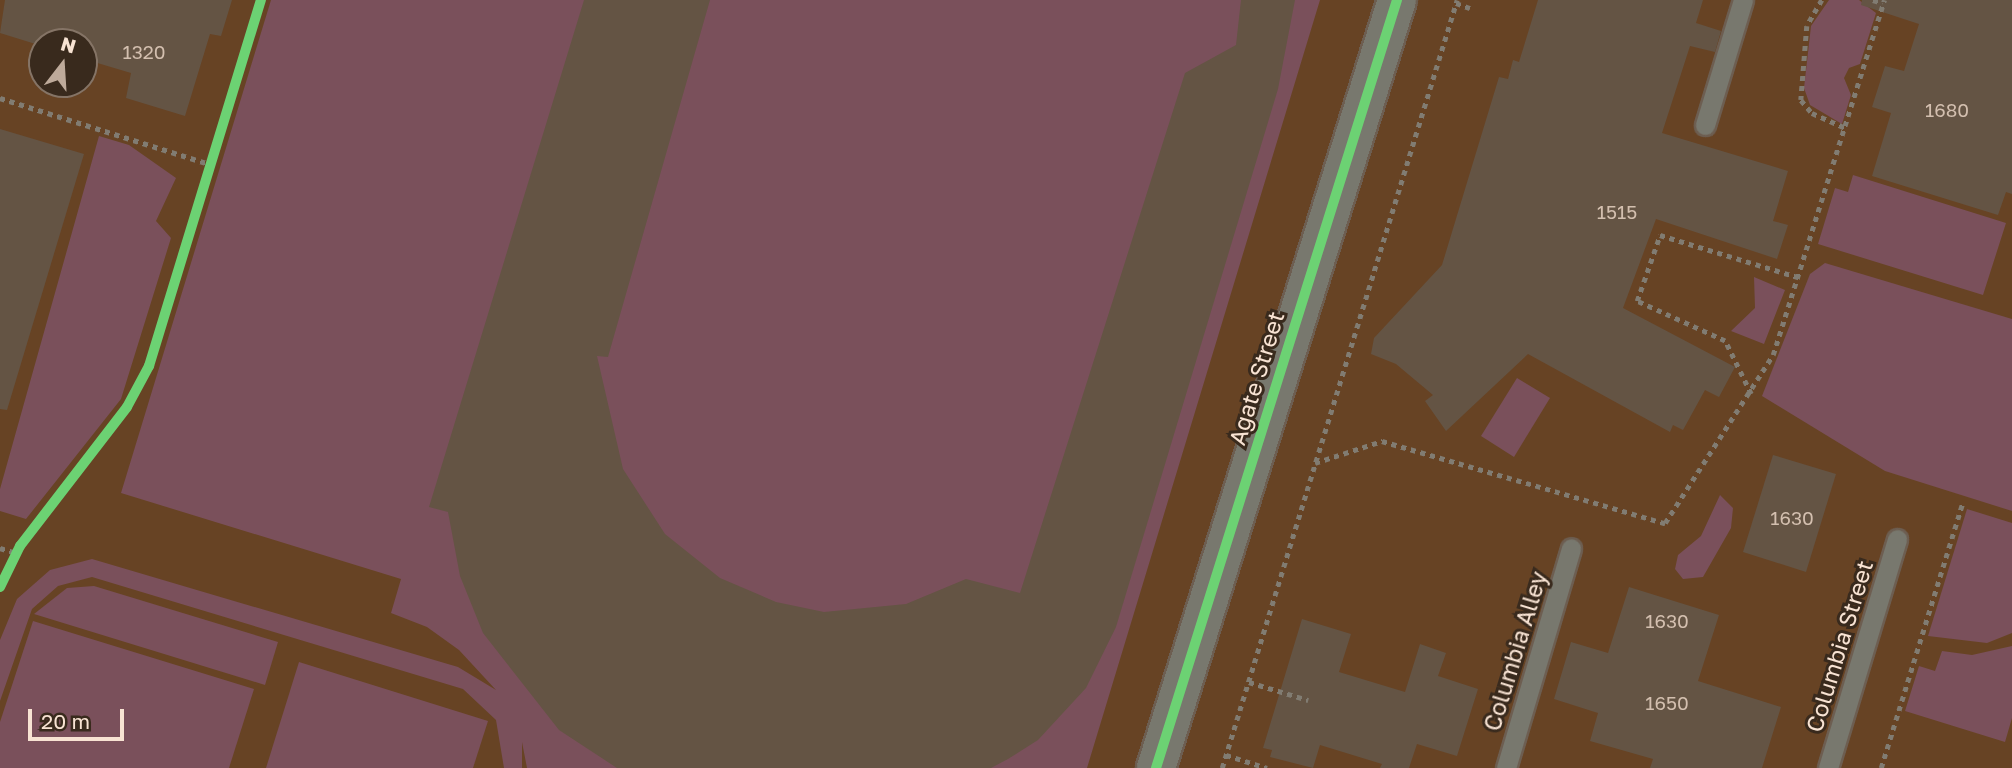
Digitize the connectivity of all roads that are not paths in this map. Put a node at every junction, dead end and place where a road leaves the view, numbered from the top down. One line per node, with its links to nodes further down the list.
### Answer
1 (1396, 0): 6 (street, Agate Street)
2 (1743, 0): 3 (lane)
3 (1705, 125)
4 (1897, 539): 8 (lane, Columbia Street)
5 (1572, 548): 7 (lane, Columbia Alley)
6 (1156, 768)
7 (1506, 768)
8 (1828, 768)

